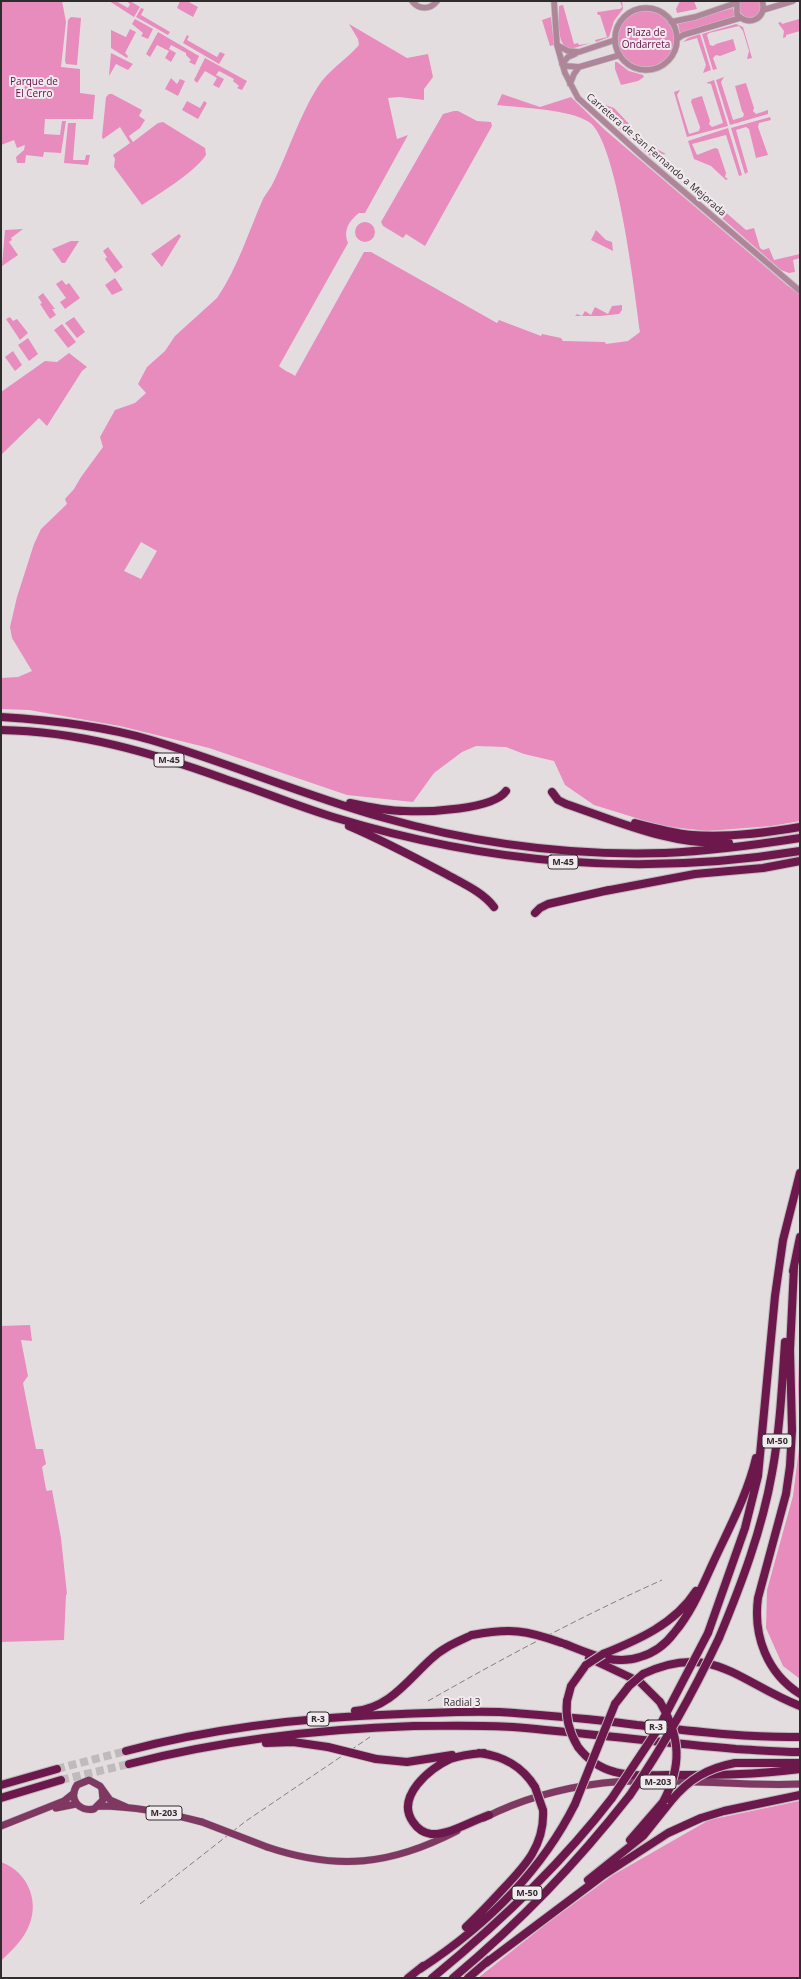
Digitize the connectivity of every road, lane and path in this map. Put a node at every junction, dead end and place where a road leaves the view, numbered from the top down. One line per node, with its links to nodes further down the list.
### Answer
1 (412, 1): 2 (street)
2 (437, 1)
3 (554, 1): 12 (street, Carretera de San Fernando a Mejorada)
4 (762, 1): 7 (street)
5 (792, 1): 7 (street)
6 (737, 2): 8 (street); 9 (street)
7 (764, 10): 8 (street)
8 (740, 18): 10 (street)
9 (671, 22): 10 (street); 11 (street)
10 (677, 39): 14 (street)
11 (615, 40): 13 (street); 14 (street)
12 (557, 45): 13 (street); 15 (street, Carretera de San Fernando a Mejorada)
13 (579, 52): 15 (street)
14 (620, 55): 16 (street)
15 (562, 64): 16 (street); 17 (street, Carretera de San Fernando a Mejorada)
16 (579, 67): 17 (street)
17 (570, 84): 18 (street, Carretera de San Fernando a Mejorada)
18 (800, 291)
19 (1, 716): 21 (highway, M-45)
20 (1, 730): 25 (highway, M-45)
21 (251, 773): 22 (highway); 28 (highway, M-45)
22 (506, 791)
23 (552, 792): 24 (highway)
24 (593, 813): 26 (highway); 28 (highway)
25 (331, 816): 31 (highway, M-45); 33 (highway)
26 (800, 827)
27 (800, 838): 28 (highway, M-45)
28 (762, 844)
29 (800, 851): 31 (highway, M-45)
30 (800, 861): 32 (highway)
31 (721, 862): 32 (highway)
32 (605, 891): 34 (highway)
33 (494, 907)
34 (535, 913)
35 (800, 1173): 38 (highway, M-50)
36 (800, 1237): 37 (highway, M-50)
37 (794, 1267): 41 (highway); 71 (highway, M-50, bridge)
38 (763, 1432): 39 (highway); 70 (highway, M-50, bridge)
39 (711, 1566): 40 (highway); 52 (highway, bridge)
40 (563, 1643): 43 (highway, bridge); 60 (highway, bridge)
41 (800, 1694)
42 (800, 1706): 68 (highway, bridge)
43 (218, 1731): 44 (highway, Radial 3 / R-3); 45 (highway, Radial 3 / R-3)
44 (800, 1737)
45 (126, 1751)
46 (800, 1752): 48 (highway, R-3)
47 (484, 1753): 48 (highway, bridge); 65 (highway); 68 (highway, bridge)
48 (145, 1760): 50 (highway, R-3)
49 (800, 1763): 60 (highway, bridge)
50 (129, 1764)
51 (57, 1768): 55 (highway)
52 (800, 1769)
53 (61, 1780): 59 (highway)
54 (800, 1784): 65 (main road, M-203)
55 (1, 1785)
56 (102, 1790): 57 (main road, M-203); 62 (main road); 63 (main road, M-203)
57 (74, 1793): 61 (main road); 64 (main road, M-203)
58 (800, 1795): 67 (highway)
59 (1, 1798)
60 (667, 1801): 67 (highway)
61 (76, 1804): 62 (main road, M-203); 64 (main road, M-203)
62 (98, 1806): 63 (main road, M-203)
63 (126, 1807): 65 (main road, M-203, bridge)
64 (28, 1815): 66 (main road, M-203)
65 (489, 1815)
66 (1, 1826)
67 (486, 1963): 72 (highway)
68 (420, 1968): 69 (highway)
69 (408, 1978)
70 (432, 1978)
71 (453, 1978)
72 (468, 1978)

